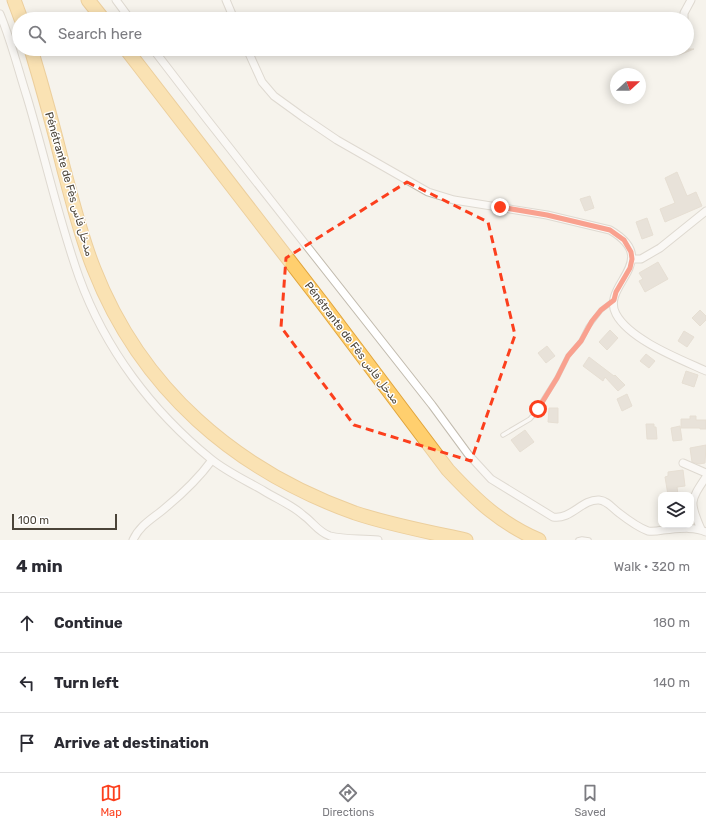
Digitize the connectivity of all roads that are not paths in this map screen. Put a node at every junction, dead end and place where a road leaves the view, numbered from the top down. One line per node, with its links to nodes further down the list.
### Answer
1 (14, 0): 6 (highway)
2 (88, 0): 7 (highway)
3 (116, 0): 8 (street)
4 (226, 0): 9 (street)
5 (691, 0): 10 (street)
6 (18, 12)
7 (97, 12)
8 (125, 12)
9 (231, 12)
10 (685, 12)
11 (0, 14): 12 (street)
12 (12, 50)
13 (14, 56): 23 (street)
14 (33, 56): 30 (highway, Pénétrante de Fès مدخل فاس)
15 (131, 56): 31 (highway, Pénétrante de Fès مدخل فاس)
16 (158, 56): 27 (street)
17 (250, 56): 19 (street)
18 (706, 211): 19 (street)
19 (632, 259): 20 (street)
20 (614, 300): 21 (street); 22 (lane)
21 (706, 370)
22 (503, 435)
23 (212, 460): 28 (street); 29 (street)
24 (684, 463): 25 (street)
25 (706, 473)
26 (706, 476): 27 (street)
27 (703, 530)
28 (133, 540)
29 (378, 540)
30 (466, 540)
31 (539, 540)
32 (578, 540): 33 (lane)
33 (589, 540)

